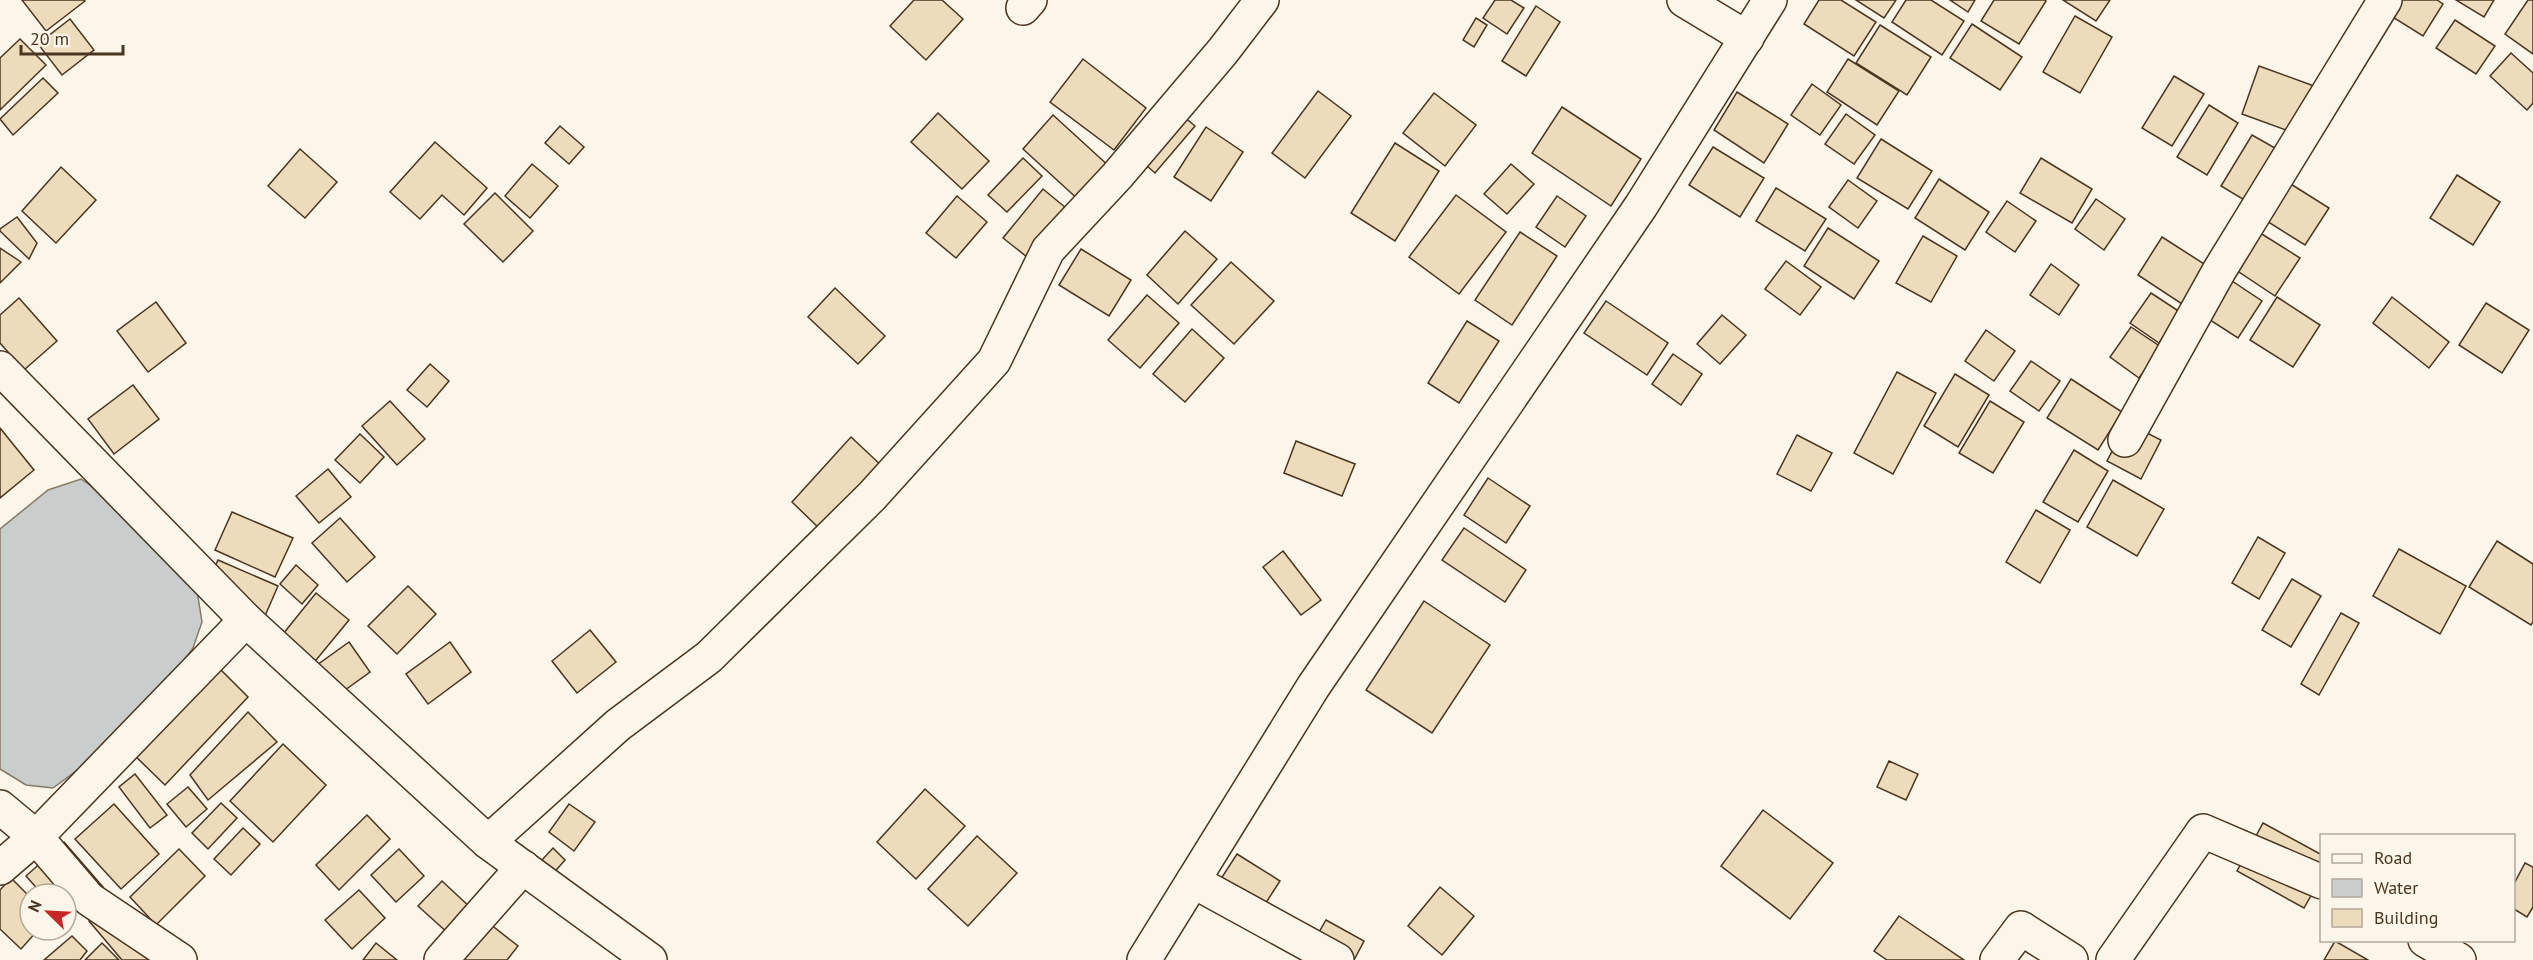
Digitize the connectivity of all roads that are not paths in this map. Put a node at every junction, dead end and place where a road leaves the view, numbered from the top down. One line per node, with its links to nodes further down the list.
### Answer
1 (1262, 0): 11 (street)
2 (1684, 0): 5 (street)
3 (1770, 0): 5 (street)
4 (2385, 0): 7 (street)
5 (1747, 38): 14 (street)
6 (0, 368): 8 (street)
7 (2125, 440)
8 (246, 620): 10 (street); 11 (street)
9 (0, 807): 10 (street)
10 (36, 837): 13 (street); 17 (street)
11 (488, 842): 12 (street)
12 (523, 867): 18 (street); 19 (street)
13 (0, 868)
14 (1193, 881): 20 (street); 21 (street)
15 (2320, 881): 24 (street)
16 (2428, 942): 25 (street)
17 (180, 960)
18 (441, 960)
19 (650, 960)
20 (1144, 960)
21 (1337, 960)
22 (1997, 960): 23 (street)
23 (2071, 960)
24 (2113, 960)
25 (2459, 960)

